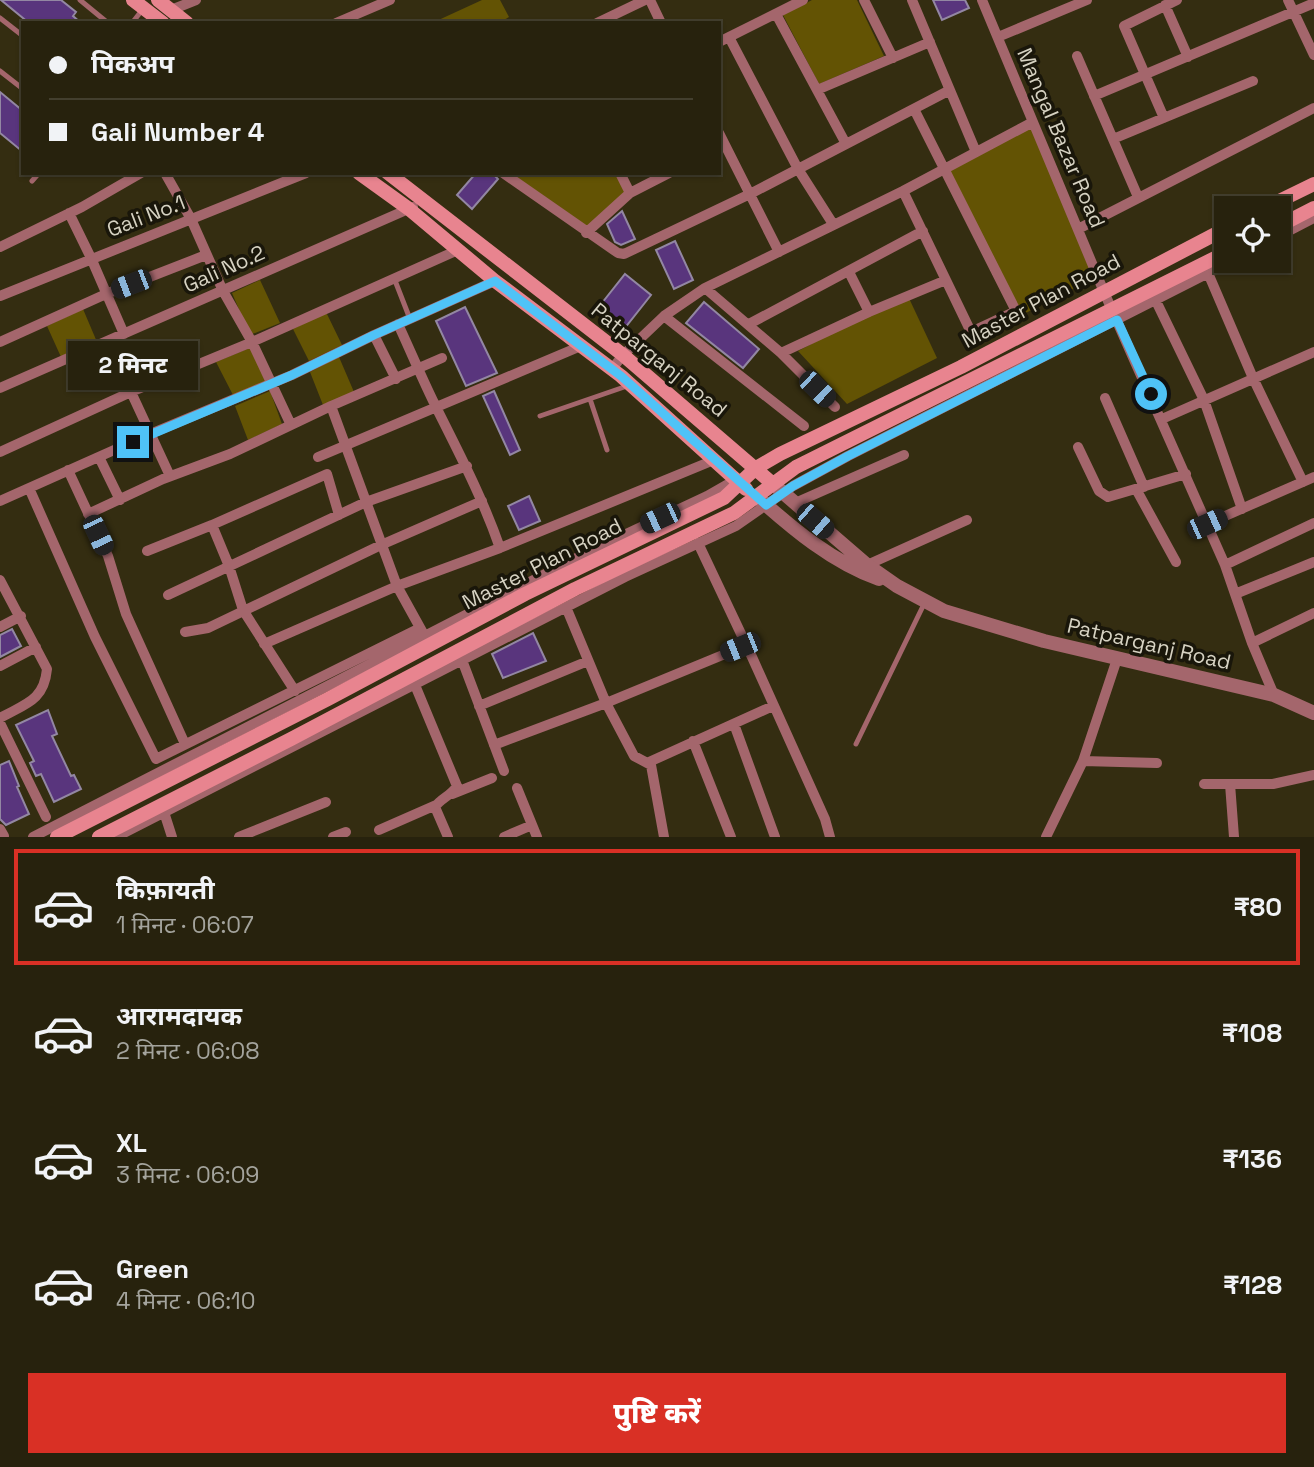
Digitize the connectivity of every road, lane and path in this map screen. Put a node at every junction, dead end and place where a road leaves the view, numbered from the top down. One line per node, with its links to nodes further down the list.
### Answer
1 (80, 0): 22 (lane)
2 (158, 0): 20 (main road)
3 (196, 0): 20 (street)
4 (390, 0): 24 (street)
5 (648, 0): 25 (street); 26 (street)
6 (803, 0): 19 (street)
7 (864, 0): 34 (street)
8 (912, 0): 30 (street)
9 (982, 0): 28 (street, Mangal Bazar Road)
10 (1052, 0): 17 (street)
11 (1087, 0): 17 (street)
12 (1177, 0): 16 (street)
13 (1288, 0): 18 (street)
14 (1314, 3): 18 (street)
15 (138, 4): 20 (main road); 23 (lane)
16 (1165, 5): 33 (street); 36 (street)
17 (1057, 12): 28 (street)
18 (1293, 12): 31 (street); 33 (street)
19 (776, 14): 29 (street); 39 (street)
20 (167, 17)
21 (0, 18): 27 (lane)
22 (106, 21)
23 (133, 21)
24 (341, 21)
25 (601, 21)
26 (660, 21)
27 (21, 34)
28 (998, 37): 45 (street, Mangal Bazar Road)
29 (724, 40): 50 (street)
30 (930, 42): 34 (street); 40 (street)
31 (1314, 55)
32 (1077, 56): 41 (street)
33 (1188, 57): 36 (street)
34 (893, 58): 39 (street)
35 (0, 71): 38 (lane)
36 (1145, 74): 41 (street); 44 (street)
37 (1253, 81): 44 (street)
38 (21, 87)
39 (817, 90): 47 (street)
40 (950, 90): 43 (street); 49 (street)
41 (1094, 96): 46 (street)
42 (1314, 108): 67 (street)
43 (914, 109): 47 (street); 51 (street)
44 (1164, 118): 46 (street)
45 (1033, 122): 49 (street); 76 (street, Mangal Bazar Road)
46 (1113, 139): 67 (street)
47 (846, 144): 50 (street)
48 (722, 146): 65 (street)
49 (976, 152): 51 (street)
50 (798, 169): 65 (street); 75 (street)
51 (943, 170): 63 (street); 91 (street)
52 (38, 175): 61 (lane)
53 (137, 175): 71 (street)
54 (166, 175): 73 (street)
55 (301, 175): 73 (street, Gali No.1)
56 (362, 175): 70 (main road)
57 (391, 175): 68 (main road, Patparganj Road)
58 (506, 175): 79 (street)
59 (621, 175): 64 (street)
60 (665, 175): 64 (street)
61 (33, 181)
62 (1314, 184): 66 (main road)
63 (904, 191): 75 (street); 78 (street)
64 (631, 193): 79 (street)
65 (750, 194): 79 (street); 83 (street)
66 (1290, 196)
67 (1138, 197): 76 (street)
68 (425, 202): 70 (street, Gali No.2); 112 (main road, Patparganj Road)
69 (1314, 208): 74 (main road)
70 (409, 209): 82 (main road); 94 (street, Gali No.2)
71 (69, 213): 81 (street); 85 (street)
72 (1314, 218): 77 (street)
73 (191, 219): 84 (street); 85 (street, Gali No.1)
74 (1291, 220)
75 (833, 225): 83 (street)
76 (1078, 229): 95 (street, Mangal Bazar Road)
77 (1291, 230)
78 (923, 231): 88 (street); 91 (street)
79 (586, 233)
80 (1214, 235): 95 (main road, Master Plan Road)
81 (0, 247)
82 (457, 250): 90 (street); 92 (main road)
83 (779, 252): 93 (street)
84 (206, 255): 94 (street); 96 (street)
85 (91, 258): 96 (street); 97 (street, Gali No.1)
86 (1214, 260): 101 (main road, Master Plan Road)
87 (1214, 270): 89 (street)
88 (849, 272): 99 (street); 104 (street)
89 (1208, 273): 98 (street); 116 (street)
90 (394, 278): 102 (lane); 108 (street)
91 (946, 280): 99 (street)
92 (495, 281): 102 (street); 109 (main road)
93 (705, 288): 100 (street); 104 (street)
94 (223, 291): 105 (street, Gali No.2); 108 (street)
95 (1104, 292): 101 (street, Mangal Bazar Road); 142 (main road, Master Plan Road)
96 (106, 294): 105 (street); 107 (street)
97 (0, 296)
98 (1156, 301): 101 (street); 124 (street)
99 (869, 312): 111 (street)
100 (664, 316): 112 (street); 131 (street)
101 (1115, 316): 129 (street, Mangal Bazar Road); 149 (main road, Master Plan Road)
102 (410, 319): 103 (street)
103 (398, 324): 106 (street); 115 (street)
104 (749, 324): 111 (street)
105 (124, 334): 120 (street, Gali No.2)
106 (374, 335): 117 (street); 118 (street)
107 (0, 342)
108 (252, 342): 118 (street); 121 (street)
109 (581, 346): 114 (main road); 127 (street)
110 (1314, 352): 116 (street)
111 (781, 353): 126 (street)
112 (623, 355): 114 (street); 142 (main road, Patparganj Road)
113 (442, 358): 115 (street)
114 (612, 369): 119 (main road)
115 (419, 370): 117 (street); 127 (street)
116 (1253, 378): 124 (street); 146 (street)
117 (396, 379): 125 (street)
118 (273, 383): 130 (street); 132 (street)
119 (631, 385): 123 (lane); 140 (main road)
120 (0, 388)
121 (131, 392): 132 (street); 136 (street)
122 (1105, 398): 150 (street)
123 (590, 399): 128 (lane); 135 (lane)
124 (1203, 400): 129 (street); 157 (street)
125 (331, 406): 130 (street); 133 (street)
126 (835, 407)
127 (437, 408): 133 (street); 141 (street)
128 (540, 416)
129 (1162, 419): 144 (street, Mangal Bazar Road)
130 (291, 425): 145 (street)
131 (804, 426)
132 (150, 434): 138 (street); 145 (street)
133 (347, 445): 139 (street); 155 (street)
134 (1078, 447): 150 (street)
135 (607, 450)
136 (0, 452)
137 (904, 455): 156 (street)
138 (99, 457): 143 (street); 151 (street)
139 (318, 457)
140 (714, 460): 147 (main road); 166 (street)
141 (467, 466): 153 (street); 155 (street)
142 (756, 468): 147 (main road, Master Plan Road); 149 (main road, Patparganj Road)
143 (68, 470): 148 (street); 158 (street)
144 (1186, 474): 150 (street); 162 (street, Mangal Bazar Road)
145 (170, 476): 151 (street)
146 (1309, 479): 157 (street)
147 (738, 482): 154 (main road); 185 (street); 226 (main road, Master Plan Road)
148 (29, 488): 152 (street); 205 (street)
149 (778, 488): 154 (main road, Master Plan Road); 156 (street, Patparganj Road)
150 (1140, 488): 168 (street)
151 (120, 500): 158 (street)
152 (0, 501)
153 (482, 501): 165 (street); 166 (street)
154 (761, 501): 164 (street); 175 (street, Patparganj Road); 227 (main road, Master Plan Road)
155 (366, 502): 159 (street); 165 (street)
156 (795, 503): 170 (street, Patparganj Road)
157 (1242, 509): 162 (street)
158 (88, 514): 205 (street)
159 (339, 515): 163 (street); 172 (street)
160 (967, 520): 170 (street)
161 (1314, 523): 171 (street)
162 (1207, 524): 171 (street, Mangal Bazar Road)
163 (212, 525): 167 (street); 172 (street)
164 (698, 543): 179 (street); 188 (street)
165 (381, 544): 174 (street); 180 (street)
166 (500, 548): 174 (street)
167 (147, 551)
168 (1175, 562)
169 (1314, 562): 176 (street)
170 (867, 565): 175 (street, Patparganj Road)
171 (1225, 565): 176 (street, Mangal Bazar Road)
172 (229, 566): 177 (street); 180 (street)
173 (0, 580): 182 (street)
174 (397, 586): 185 (street); 187 (street)
175 (897, 586): 178 (street, Patparganj Road)
176 (1235, 594): 186 (street, Mangal Bazar Road)
177 (168, 595)
178 (925, 602): 190 (street, Patparganj Road); 206 (lane)
179 (566, 607): 191 (street); 192 (street)
180 (243, 610): 184 (street); 187 (street)
181 (1314, 613): 186 (street)
182 (21, 616): 183 (street); 189 (street)
183 (0, 627)
184 (185, 632)
185 (422, 632): 195 (street); 225 (street)
186 (1252, 643): 196 (street, Mangal Bazar Road)
187 (264, 644): 195 (street)
188 (747, 645): 197 (street); 199 (street)
189 (36, 647): 193 (street); 201 (street)
190 (1117, 659): 196 (street, Patparganj Road); 208 (street)
191 (462, 660): 194 (street); 198 (street)
192 (588, 660): 197 (street); 198 (street)
193 (0, 666)
194 (415, 685): 217 (street); 220 (street)
195 (295, 691): 205 (street)
196 (1273, 695): 200 (street, Patparganj Road)
197 (606, 703): 207 (street); 209 (street)
198 (479, 706): 207 (street)
199 (774, 706): 203 (street); 238 (street)
200 (1314, 713)
201 (0, 718)
202 (0, 723): 221 (street)
203 (734, 724): 204 (street); 237 (street)
204 (694, 741): 209 (street); 236 (street)
205 (185, 744)
206 (856, 744)
207 (494, 745): 211 (street)
208 (1083, 761): 210 (street); 239 (street)
209 (649, 762): 235 (street)
210 (1157, 762)
211 (504, 771)
212 (1314, 775): 215 (street)
213 (492, 778): 217 (street)
214 (1204, 784): 215 (street)
215 (1230, 784): 240 (street)
216 (517, 788): 222 (street)
217 (452, 794): 219 (street)
218 (326, 802): 230 (street)
219 (436, 805): 223 (street); 232 (street)
220 (164, 812): 228 (street); 229 (street)
221 (46, 817)
222 (532, 825): 233 (street); 234 (street)
223 (379, 830)
224 (346, 832): 231 (street)
225 (33, 837)
226 (57, 837)
227 (99, 837)
228 (116, 837)
229 (173, 837)
230 (239, 837)
231 (333, 837)
232 (448, 837)
233 (503, 837)
234 (537, 837)
235 (664, 837)
236 (731, 837)
237 (775, 837)
238 (830, 837)
239 (1046, 837)
240 (1234, 837)

